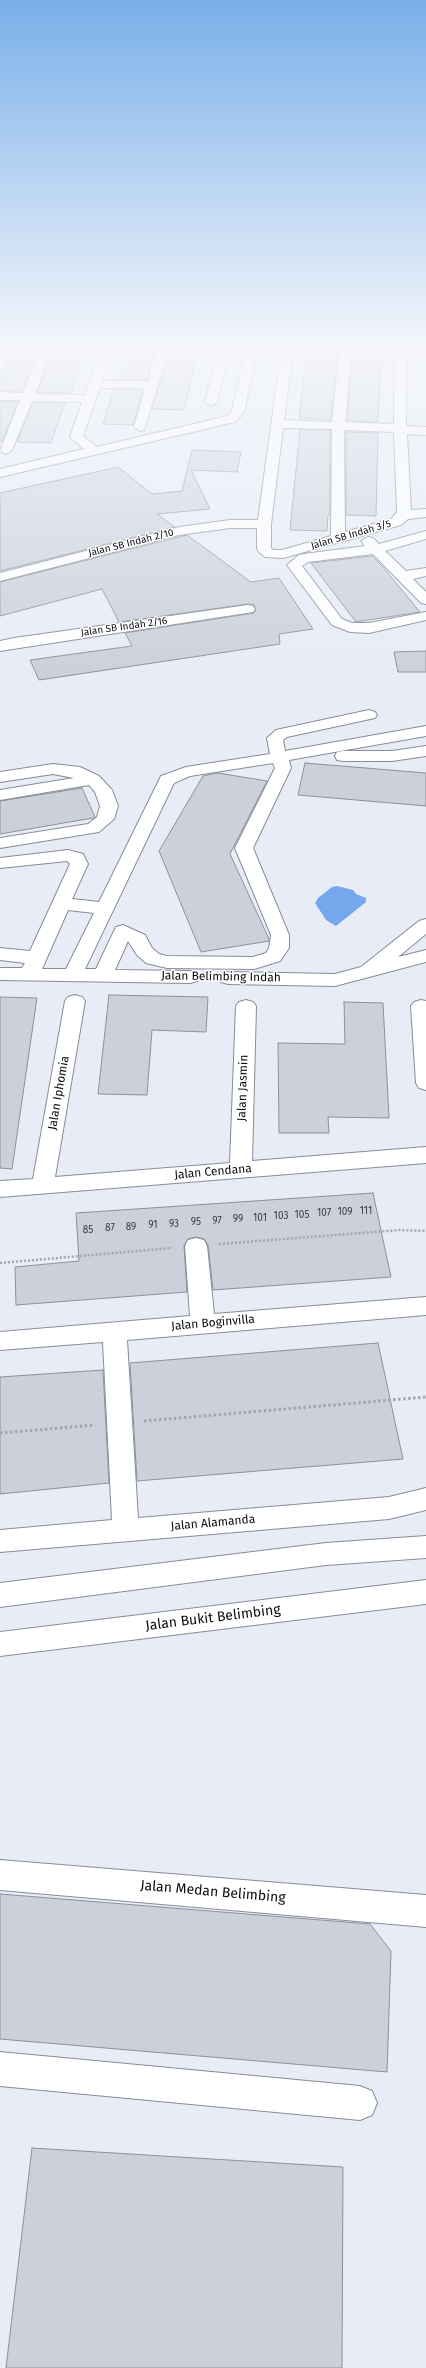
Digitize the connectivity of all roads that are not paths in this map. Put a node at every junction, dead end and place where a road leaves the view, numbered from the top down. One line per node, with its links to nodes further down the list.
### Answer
1 (67, 457): 5 (street)
2 (273, 457): 8 (street)
3 (338, 457): 11 (street)
4 (401, 457): 7 (street, Jalan SB Indah 3/5)
5 (0, 473)
6 (426, 513): 7 (street)
7 (404, 515): 9 (street, Jalan SB Indah 3/5)
8 (264, 524): 11 (street, Jalan SB Indah 3/5); 15 (street, Jalan SB Indah 2/10)
9 (360, 533): 11 (street, Jalan SB Indah 3/5); 12 (street)
10 (426, 535): 12 (street)
11 (338, 539)
12 (376, 549): 14 (street); 18 (street)
13 (426, 572): 14 (street)
14 (403, 576): 16 (street)
15 (0, 577)
16 (426, 600)
17 (248, 609): 19 (street, Jalan SB Indah 2/16)
18 (426, 616)
19 (0, 646)
20 (369, 715): 23 (street)
21 (426, 731): 23 (street)
22 (426, 751): 23 (street)
23 (280, 757): 30 (street); 32 (street)
24 (0, 777): 25 (street)
25 (93, 780): 26 (street); 27 (street)
26 (0, 795)
27 (0, 843)
28 (0, 863): 29 (street)
29 (62, 904): 30 (street); 37 (street)
30 (101, 916): 32 (street); 40 (street)
31 (426, 925): 35 (street, Jalan Belimbing Indah)
32 (123, 931): 41 (street)
33 (426, 940): 35 (street)
34 (0, 954): 37 (street)
35 (390, 954): 38 (street, Jalan Belimbing Indah)
36 (426, 956): 38 (street)
37 (33, 967): 39 (street, Jalan Belimbing Indah); 40 (street, Jalan Belimbing Indah)
38 (368, 971): 41 (street, Jalan Belimbing Indah)
39 (0, 974)
40 (73, 975): 41 (street, Jalan Belimbing Indah)
41 (103, 975)
42 (75, 1002): 48 (street, Jalan Iphomia)
43 (246, 1006): 47 (street, Jalan Jasmin)
44 (421, 1006): 45 (street)
45 (426, 1083)
46 (426, 1155): 47 (street, Jalan Cendana)
47 (241, 1170): 48 (street, Jalan Cendana)
48 (43, 1185): 49 (street, Jalan Cendana)
49 (0, 1188)
50 (196, 1246): 52 (street)
51 (426, 1306): 52 (street, Jalan Boginvilla)
52 (203, 1324): 53 (street, Jalan Boginvilla)
53 (114, 1331): 54 (street, Jalan Boginvilla); 56 (street)
54 (0, 1341)
55 (426, 1499): 56 (street, Jalan Alamanda)
56 (126, 1530): 57 (street, Jalan Alamanda)
57 (0, 1541)
58 (426, 1547): 60 (street)
59 (426, 1592): 61 (street, Jalan Bukit Belimbing)
60 (0, 1595)
61 (0, 1644)
62 (0, 1875): 63 (street, Jalan Medan Belimbing)
63 (426, 1911)
64 (0, 2069): 65 (street)
65 (360, 2103)

